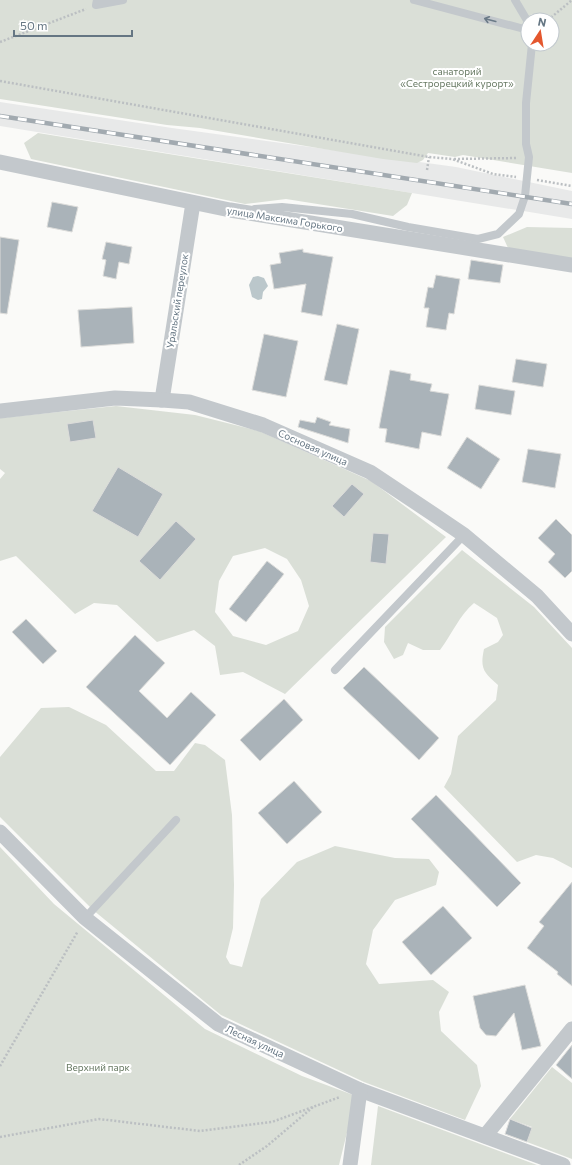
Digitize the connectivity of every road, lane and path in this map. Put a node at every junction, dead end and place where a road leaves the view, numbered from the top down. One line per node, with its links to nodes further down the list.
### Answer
1 (123, 0): 5 (lane)
2 (414, 0): 8 (lane, one-way to 2)
3 (515, 0): 6 (lane)
4 (572, 0): 7 (path)
5 (96, 3): 9 (path)
6 (522, 12)
7 (558, 12)
8 (520, 28)
9 (0, 42)
10 (531, 52): 13 (lane)
11 (0, 81): 12 (path)
12 (429, 157): 14 (path); 16 (path)
13 (529, 157): 14 (path); 17 (lane)
14 (452, 159): 17 (path)
15 (0, 162): 19 (street, улица Максима Горького)
16 (427, 170)
17 (528, 178): 18 (path); 20 (lane)
18 (572, 186)
19 (193, 203): 20 (street, улица Максима Горького); 22 (street, Уральский переулок)
20 (230, 210): 21 (street, улица Максима Горького)
21 (572, 265)
22 (162, 400): 23 (street, Сосновая улица); 24 (street, Сосновая улица)
23 (0, 411)
24 (464, 536): 25 (street, Сосновая улица); 26 (lane)
25 (572, 634)
26 (335, 670)
27 (176, 820): 29 (lane)
28 (0, 832): 29 (street, Лесная улица)
29 (85, 918): 31 (path); 32 (street, Лесная улица)
30 (572, 1029): 34 (street)
31 (0, 1066)
32 (360, 1090): 33 (path); 34 (street, Лесная улица); 37 (street)
33 (313, 1107): 35 (path); 36 (path)
34 (485, 1136): 38 (street, Лесная улица)
35 (0, 1137)
36 (239, 1165)
37 (350, 1165)
38 (563, 1165)

